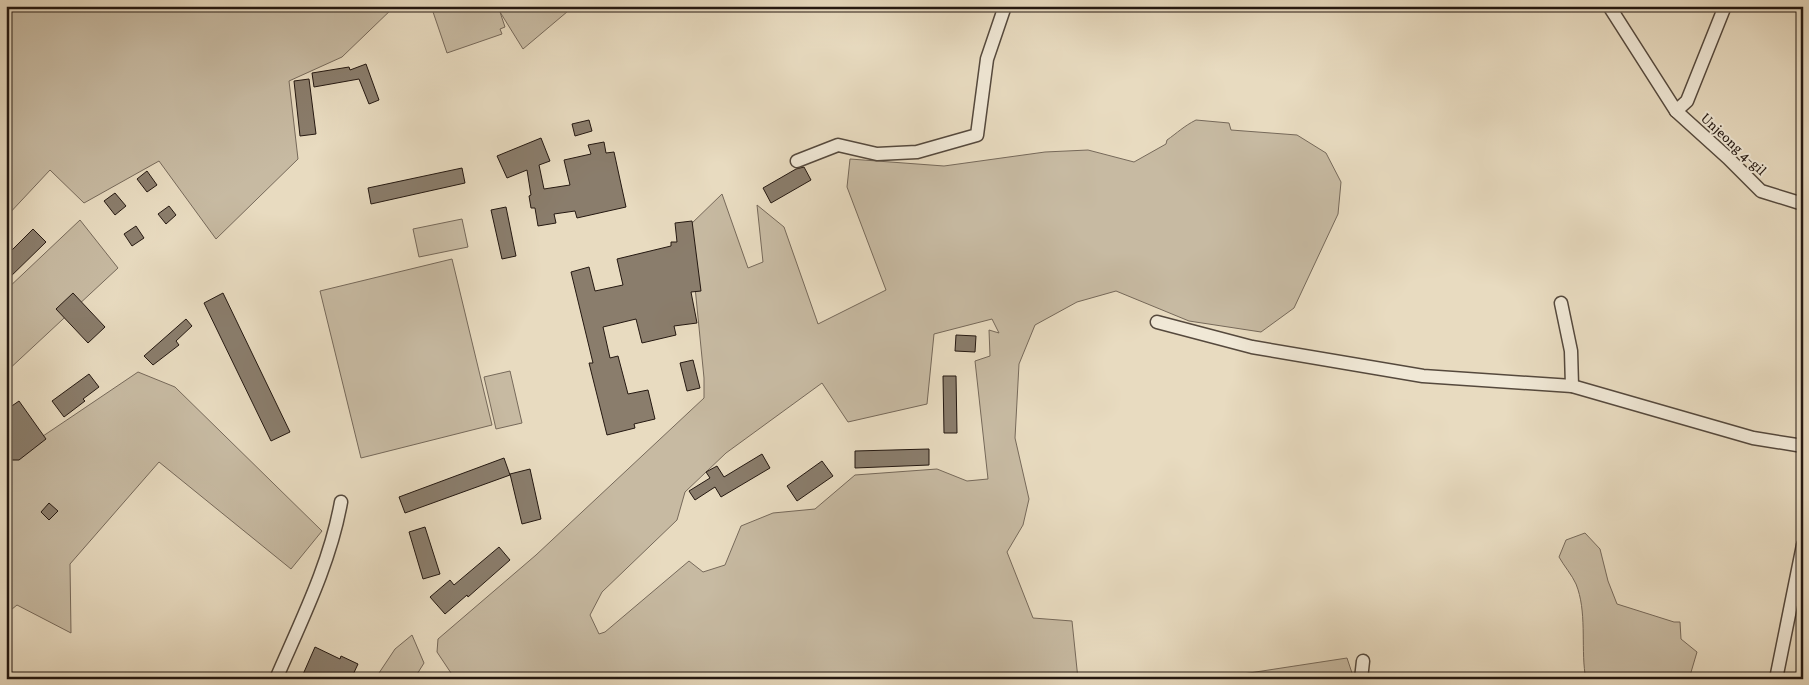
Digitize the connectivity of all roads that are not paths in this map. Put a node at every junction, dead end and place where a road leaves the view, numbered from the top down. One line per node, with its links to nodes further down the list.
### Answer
1 (1005, 6): 5 (street)
2 (1609, 6): 4 (street, Unjeong 4-gil)
3 (1725, 6): 4 (street)
4 (1676, 111): 6 (street, Unjeong 4-gil)
5 (796, 161)
6 (1803, 204)
7 (1561, 304): 9 (street)
8 (1157, 322): 9 (street)
9 (1572, 386): 10 (street)
10 (1803, 446)
11 (341, 502): 14 (street)
12 (1803, 546): 16 (street)
13 (1363, 661): 15 (street)
14 (276, 679)
15 (1361, 679)
16 (1776, 679)

